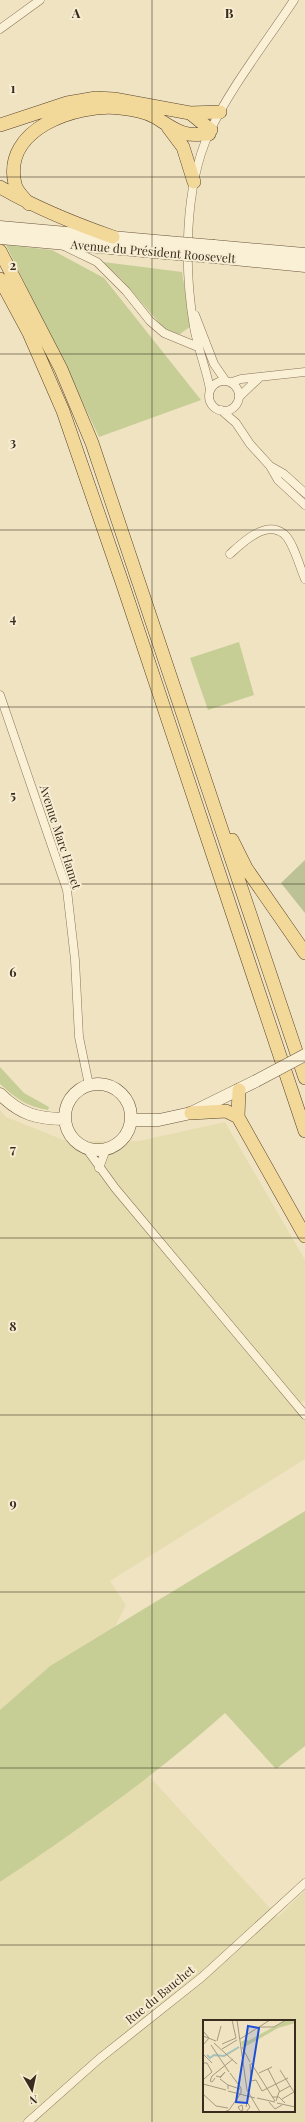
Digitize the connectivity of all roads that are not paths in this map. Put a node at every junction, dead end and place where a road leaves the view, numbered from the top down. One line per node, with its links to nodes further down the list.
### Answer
1 (40, 0): 3 (street)
2 (294, 0): 4 (street)
3 (0, 29)
4 (220, 112): 5 (main road); 8 (street)
5 (190, 113): 7 (main road); 8 (main road)
6 (162, 122): 8 (main road); 9 (main road); 11 (main road)
7 (0, 125)
8 (210, 132): 9 (street)
9 (194, 182): 23 (street)
10 (0, 187): 11 (main road)
11 (29, 204): 14 (main road)
12 (0, 227): 13 (main road, Avenue du Président Roosevelt)
13 (28, 235): 14 (main road, Avenue du Président Roosevelt); 15 (main road, Avenue du Président Roosevelt); 16 (main road, Avenue du Président Roosevelt)
14 (112, 237): 17 (main road, Avenue du Président Roosevelt)
15 (0, 238)
16 (57, 243): 17 (main road, Avenue du Président Roosevelt); 24 (street)
17 (167, 247): 19 (main road, Avenue du Président Roosevelt, bridge)
18 (0, 251): 38 (main road)
19 (214, 252): 20 (main road, Avenue du Président Roosevelt); 21 (main road, Avenue du Président Roosevelt)
20 (305, 254)
21 (305, 266)
22 (0, 279): 49 (main road)
23 (192, 307): 24 (street); 27 (street)
24 (198, 347): 28 (street)
25 (305, 372): 26 (street)
26 (259, 378): 27 (street); 29 (street)
27 (228, 381): 28 (street); 29 (street)
28 (210, 389): 30 (street)
29 (238, 400): 30 (street); 31 (street)
30 (221, 410): 31 (street)
31 (236, 423): 32 (street)
32 (270, 466): 33 (street); 34 (street)
33 (305, 493)
34 (305, 505)
35 (230, 554): 36 (street)
36 (305, 579)
37 (0, 695): 42 (street, Avenue Marc Hamet)
38 (216, 812): 39 (main road); 41 (main road)
39 (305, 952)
40 (305, 1055): 43 (main road, bridge)
41 (305, 1078)
42 (89, 1085): 47 (main road); 48 (main road)
43 (239, 1090): 45 (main road); 46 (main road)
44 (0, 1094): 47 (main road)
45 (191, 1113): 46 (main road); 48 (main road)
46 (238, 1117): 53 (main road)
47 (65, 1119): 50 (main road)
48 (131, 1120): 51 (main road)
49 (305, 1131)
50 (86, 1148): 51 (main road); 52 (street)
51 (106, 1149): 52 (street)
52 (99, 1168): 54 (street)
53 (305, 1236)
54 (305, 1415)
55 (305, 1883): 56 (street, Rue du Bauchet)
56 (28, 2122)

